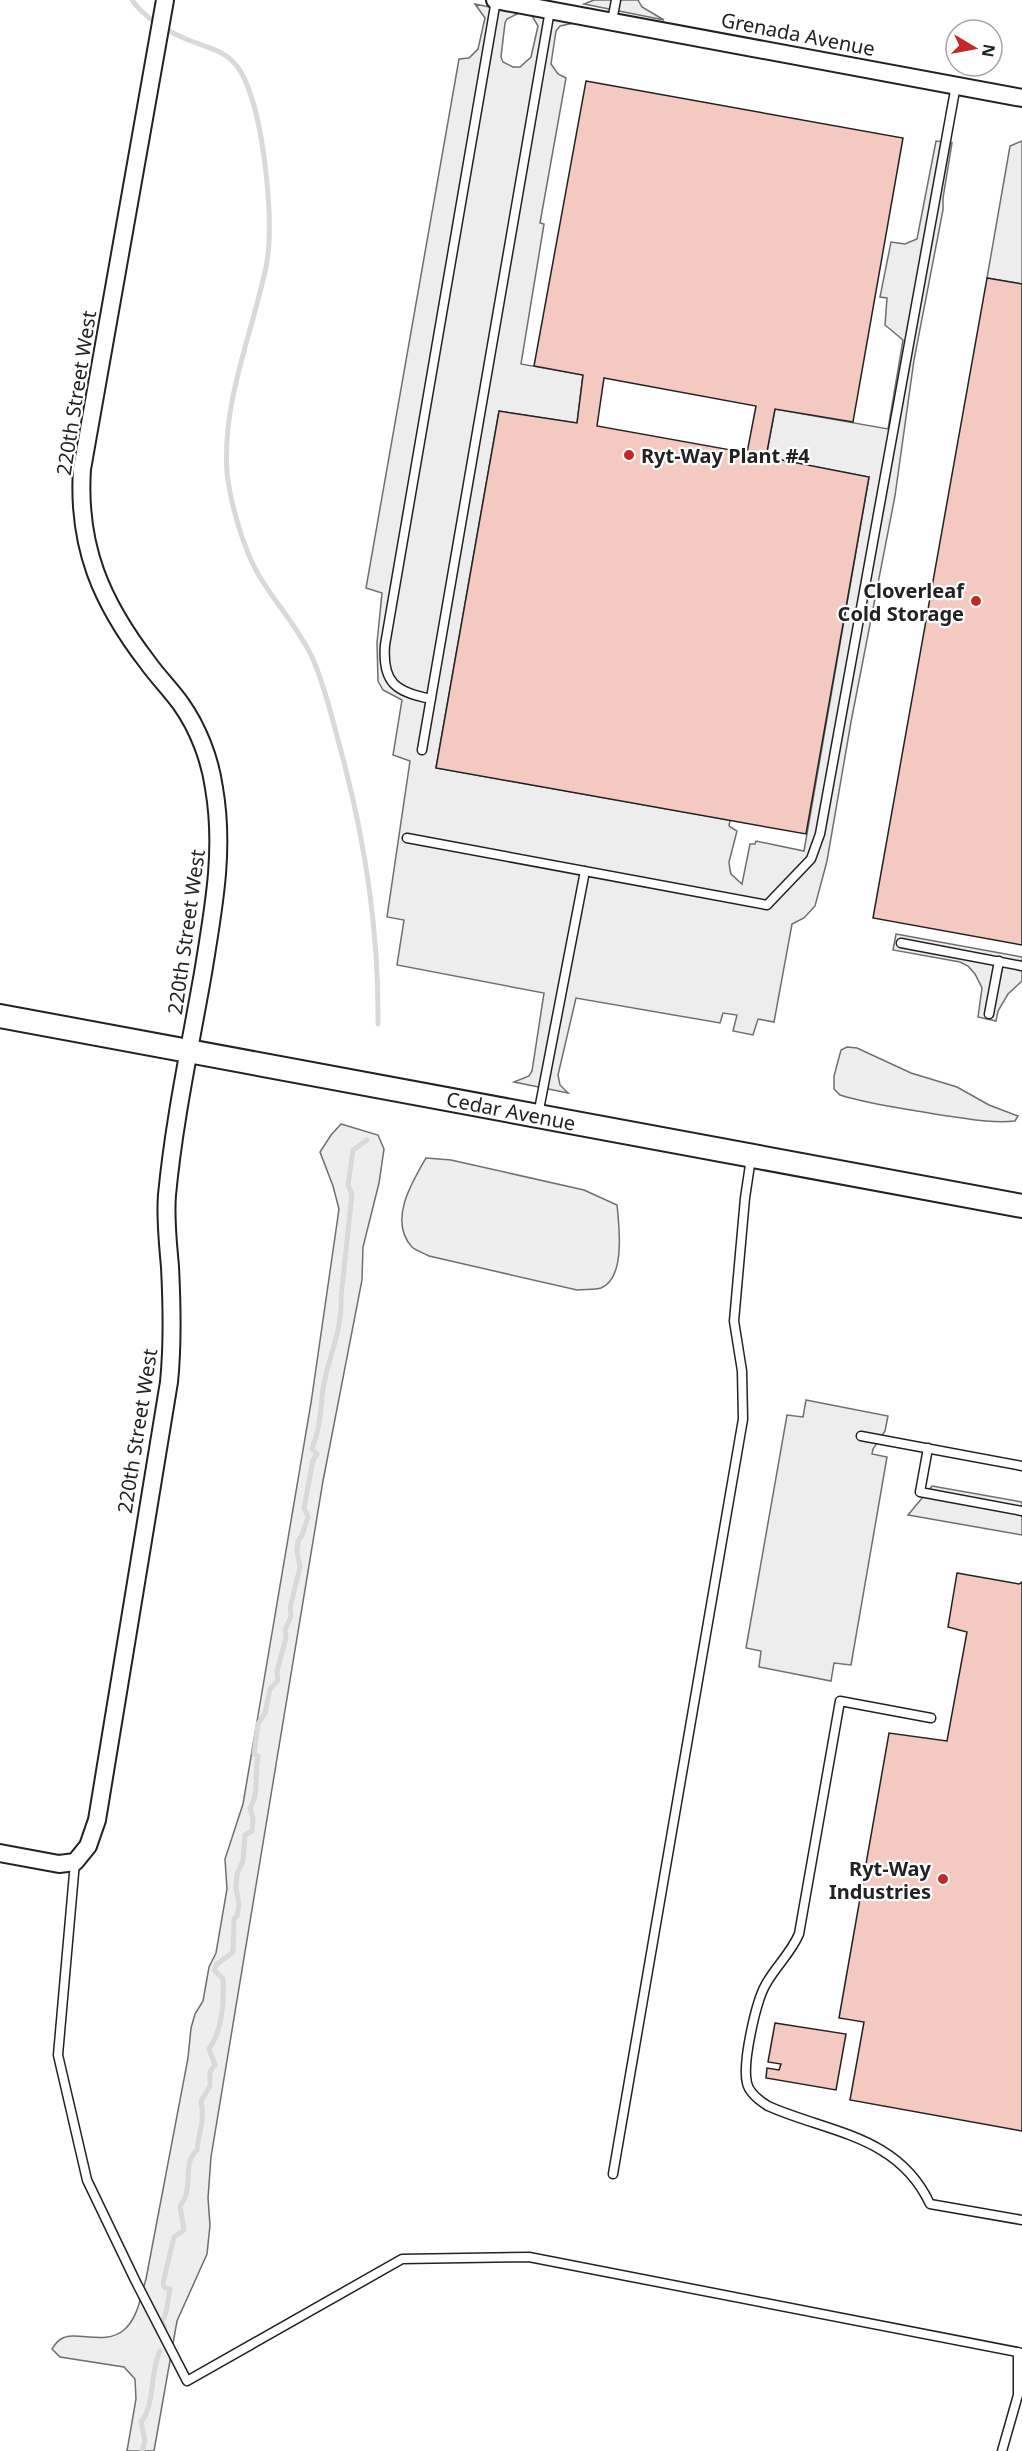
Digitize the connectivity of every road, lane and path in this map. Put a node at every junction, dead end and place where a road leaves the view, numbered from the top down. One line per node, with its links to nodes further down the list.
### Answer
1 (165, 0): 17 (street, 220th Street West)
2 (496, 0): 4 (street, Grenada Avenue); 8 (lane)
3 (616, 0): 5 (lane)
4 (550, 10): 5 (street, Grenada Avenue); 8 (lane)
5 (612, 21): 6 (street, Grenada Avenue)
6 (956, 85): 7 (street, Grenada Avenue); 11 (lane)
7 (1022, 98)
8 (430, 699): 9 (lane)
9 (422, 750)
10 (407, 838): 11 (lane)
11 (585, 871): 18 (lane)
12 (901, 943): 13 (lane)
13 (999, 961): 14 (lane); 15 (lane)
14 (1022, 966)
15 (989, 1014)
16 (0, 1016): 17 (main road, Cedar Avenue)
17 (189, 1051): 18 (main road, Cedar Avenue); 27 (street, 220th Street West)
18 (537, 1116): 19 (main road, Cedar Avenue)
19 (752, 1156): 20 (main road, Cedar Avenue); 28 (lane)
20 (1022, 1206)
21 (861, 1436): 22 (lane)
22 (928, 1448): 23 (lane); 24 (lane)
23 (1022, 1466)
24 (1022, 1511)
25 (931, 1718): 29 (lane)
26 (0, 1853): 27 (street)
27 (75, 1862): 30 (lane)
28 (613, 2174)
29 (1022, 2220)
30 (1020, 2352): 31 (lane)
31 (1002, 2451)

